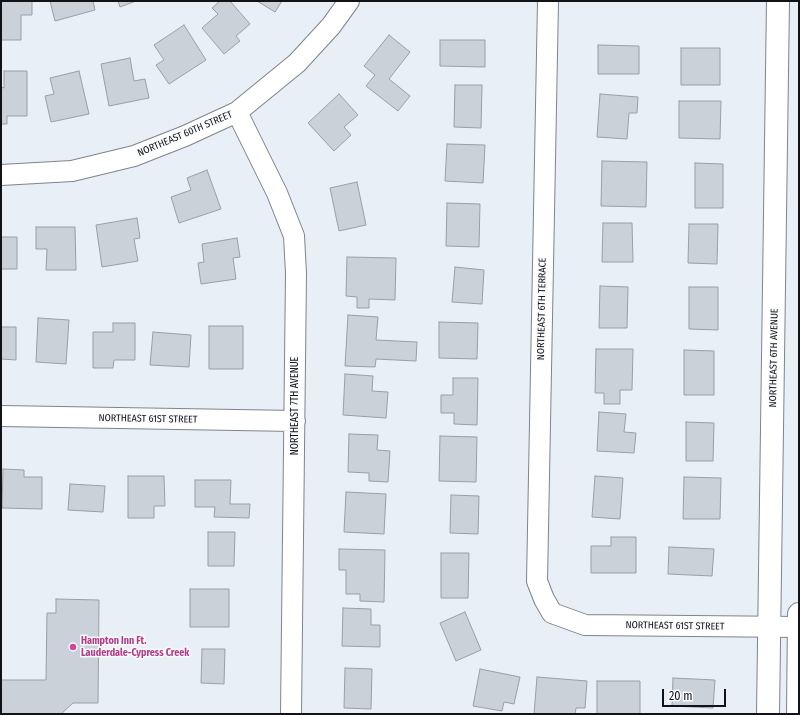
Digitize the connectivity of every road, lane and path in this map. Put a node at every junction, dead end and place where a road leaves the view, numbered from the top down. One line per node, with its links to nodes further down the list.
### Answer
1 (349, 1): 4 (street, NORTHEAST 60TH STREET)
2 (548, 1): 8 (street, NORTHEAST 6TH TERRACE)
3 (778, 1): 10 (street, NORTHEAST 6TH AVENUE)
4 (237, 112): 5 (street, NORTHEAST 60TH STREET); 7 (street, NORTHEAST 7TH AVENUE)
5 (1, 175)
6 (1, 416): 7 (street, NORTHEAST 61ST STREET)
7 (295, 421): 12 (street, NORTHEAST 7TH AVENUE)
8 (552, 614): 10 (street, NORTHEAST 61ST STREET)
9 (799, 614): 11 (street)
10 (770, 627): 11 (street, NORTHEAST 61ST STREET); 13 (street, NORTHEAST 6TH AVENUE)
11 (799, 627): 14 (street)
12 (292, 714)
13 (768, 714)
14 (798, 714)

